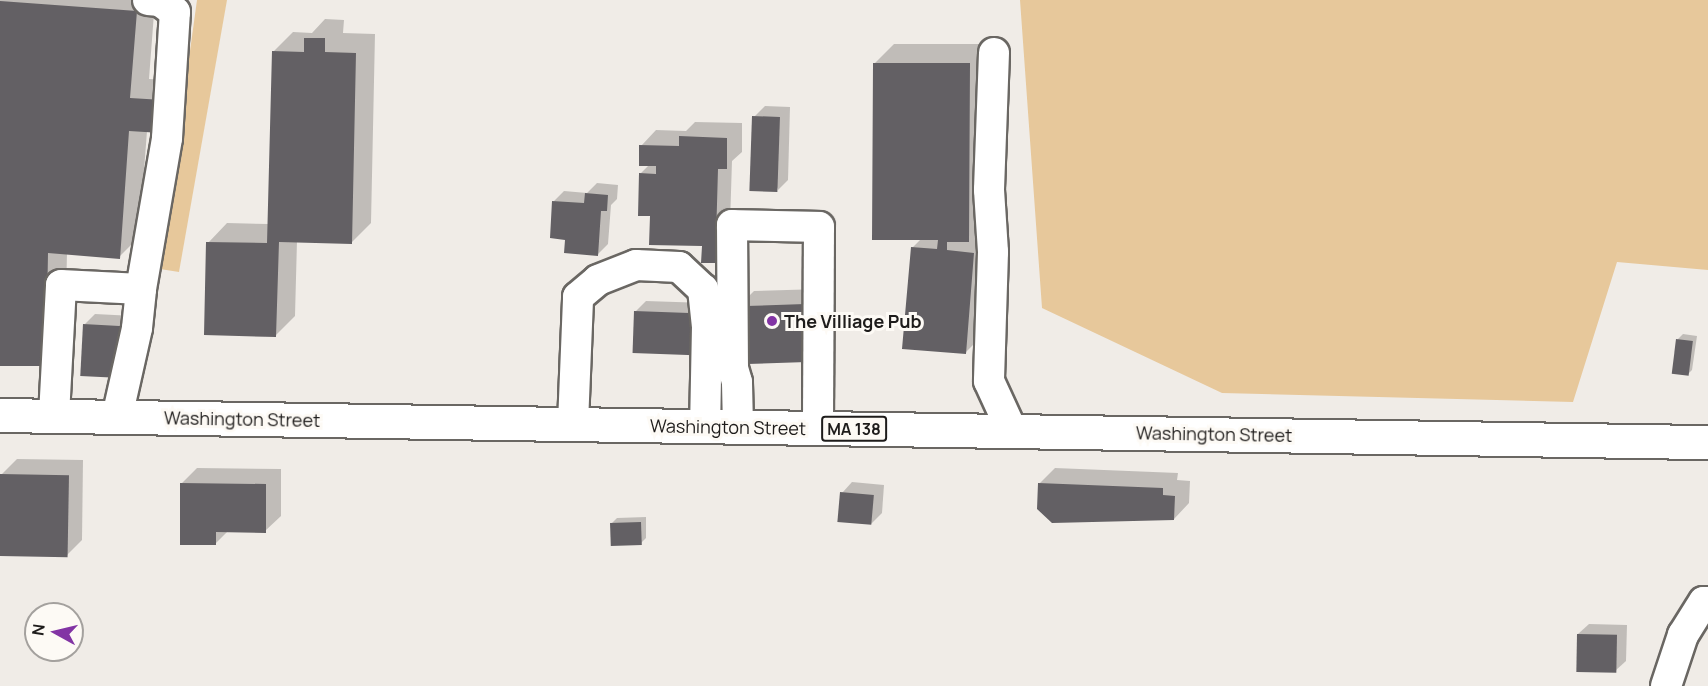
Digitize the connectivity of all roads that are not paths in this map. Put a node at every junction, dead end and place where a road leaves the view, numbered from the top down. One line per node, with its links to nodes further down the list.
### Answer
1 (148, 0): 3 (lane)
2 (994, 53): 11 (lane)
3 (141, 289): 5 (lane); 6 (lane)
4 (0, 415): 5 (main road, Washington Street / MA 138)
5 (54, 416): 6 (main road, Washington Street / MA 138)
6 (117, 417): 7 (main road, Washington Street / MA 138)
7 (573, 424): 8 (main road, Washington Street / MA 138); 8 (lane)
8 (705, 426): 9 (main road, Washington Street / MA 138)
9 (738, 427): 10 (main road, Washington Street / MA 138); 10 (lane)
10 (818, 428): 11 (main road, Washington Street / MA 138)
11 (1012, 431): 12 (main road, Washington Street / MA 138)
12 (1708, 442)
13 (1708, 602): 14 (lane)
14 (1666, 686)

